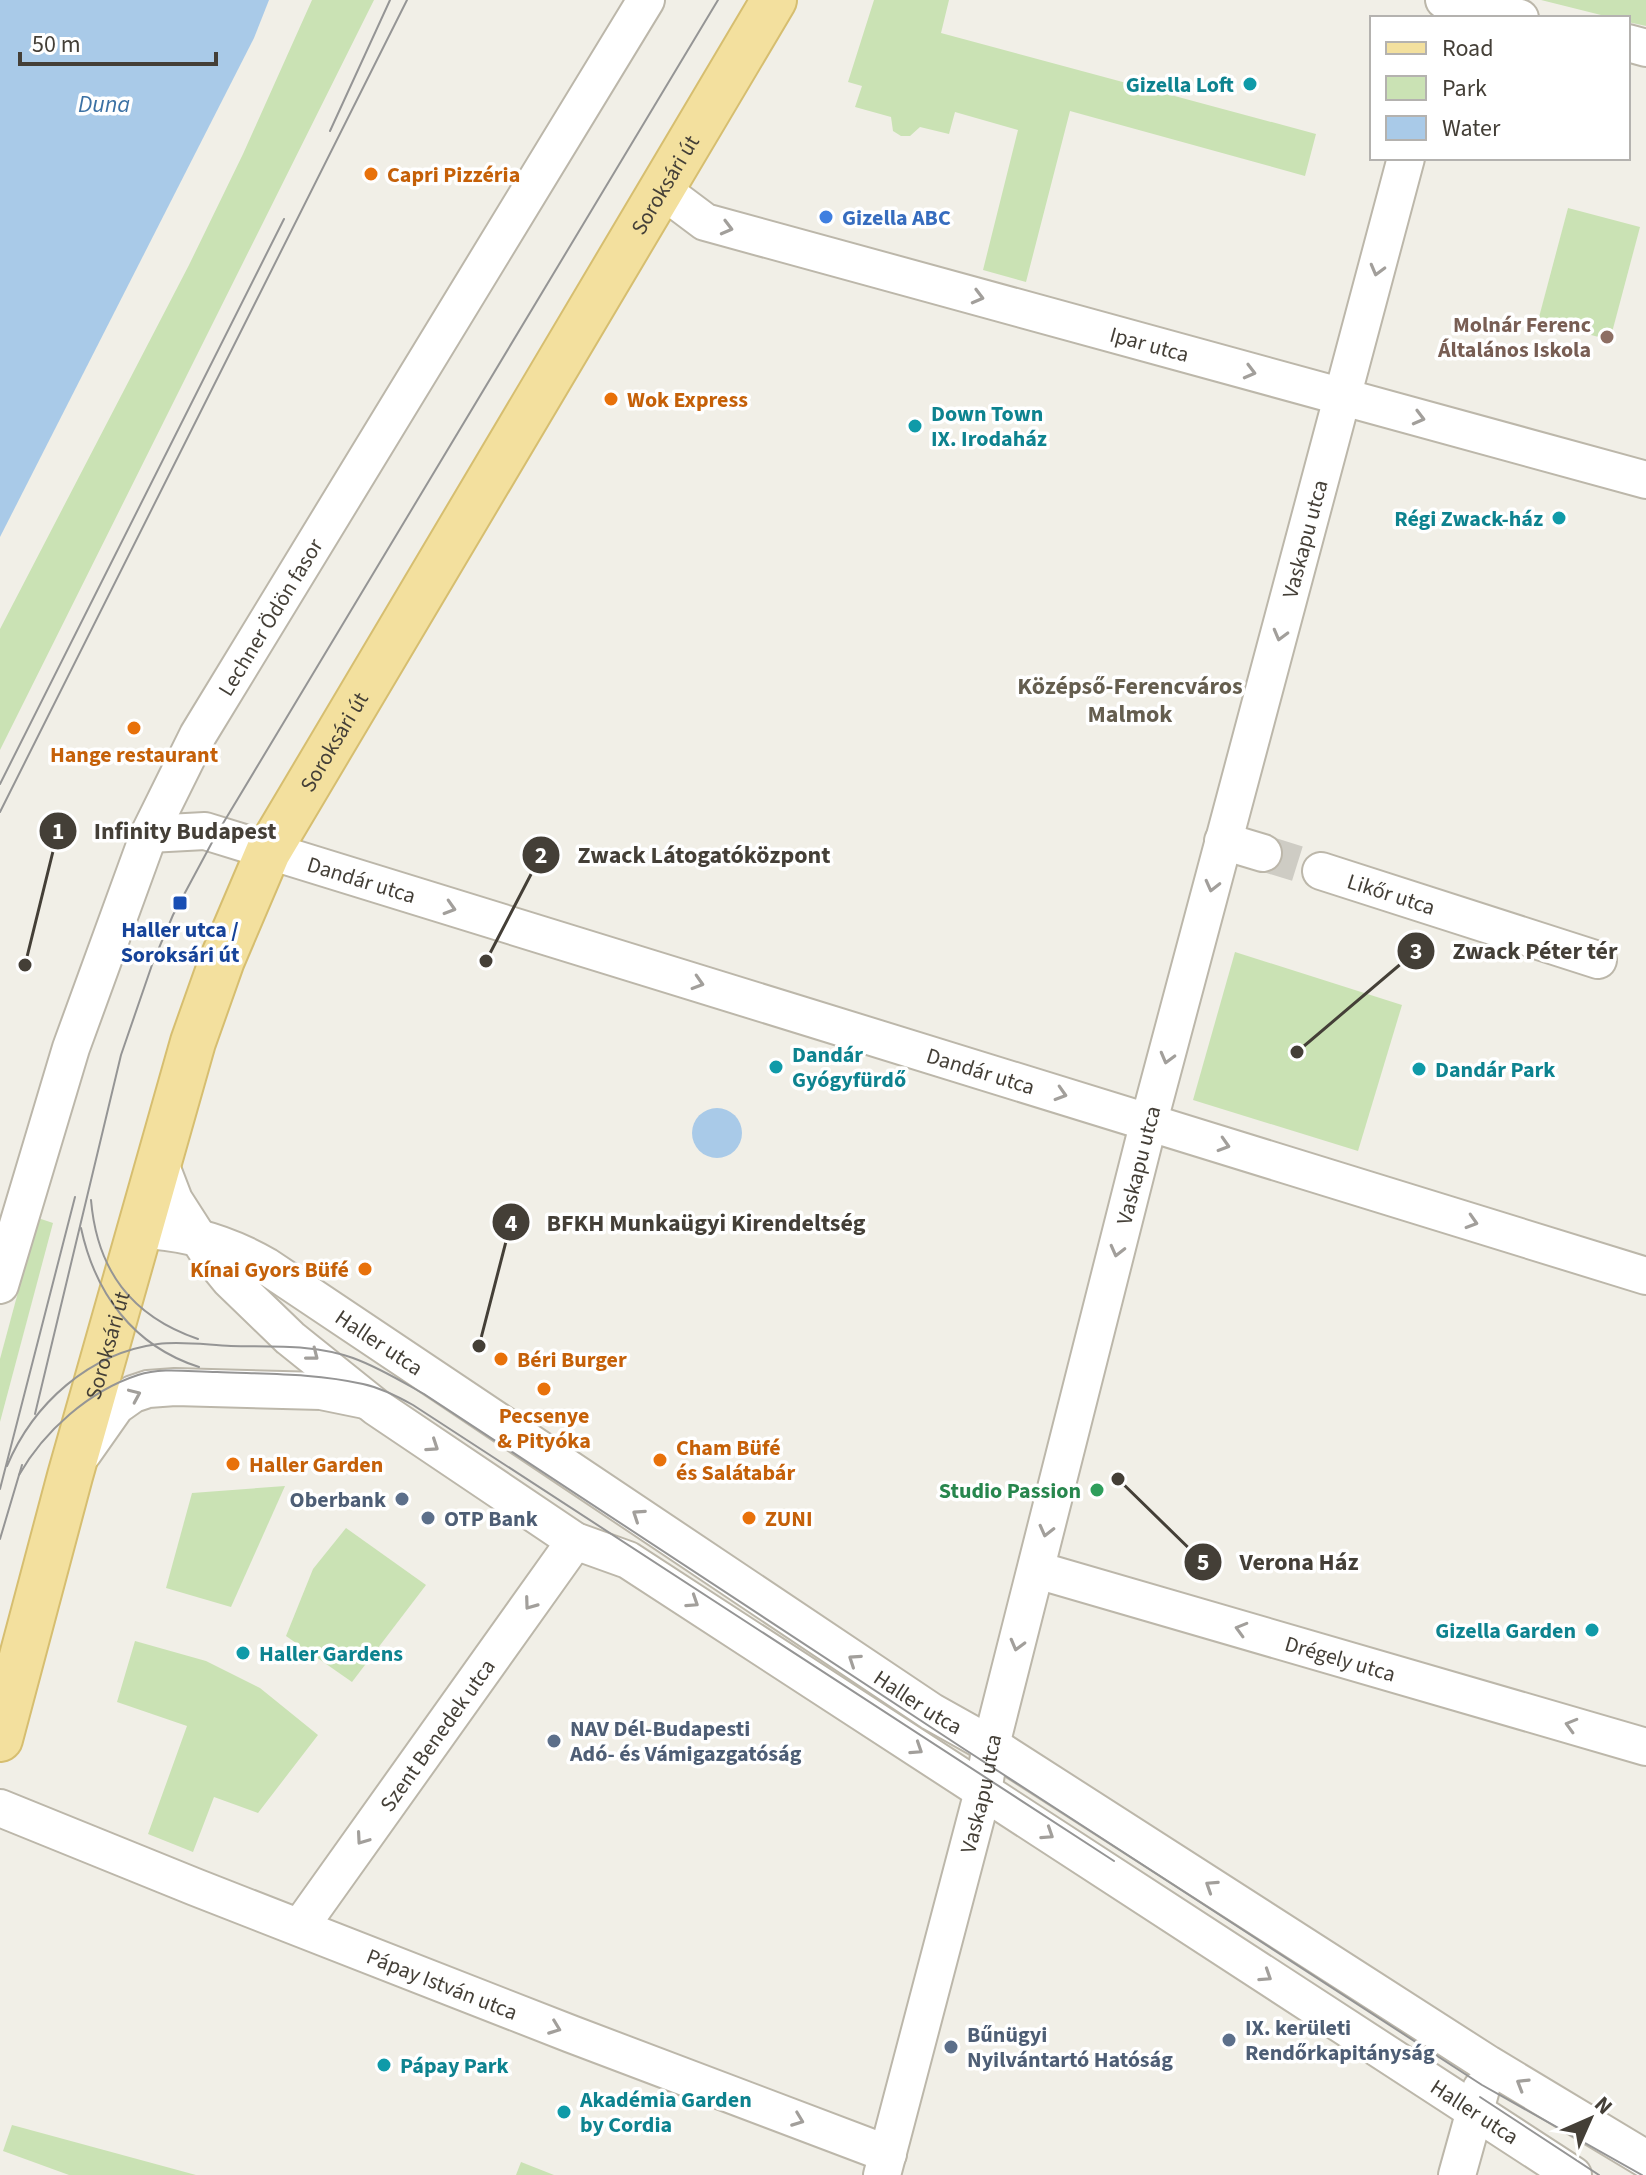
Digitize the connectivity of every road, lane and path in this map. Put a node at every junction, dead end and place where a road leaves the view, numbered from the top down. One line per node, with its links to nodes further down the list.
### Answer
1 (646, 0): 9 (street, Lechner Ödön fasor)
2 (774, 0): 6 (main road, Soroksári út)
3 (1446, 0): 4 (street)
4 (1512, 16)
5 (1405, 160): 7 (street, Vaskapu utca, one-way to 7)
6 (661, 189): 7 (street, Ipar utca, one-way to 7); 11 (main road, Soroksári út)
7 (1344, 398): 8 (street, Ipar utca, one-way to 8); 10 (street, Vaskapu utca, one-way to 10)
8 (1646, 480)
9 (149, 834): 11 (street, Dandár utca); 20 (street, Lechner Ödön fasor)
10 (1223, 841): 12 (street); 15 (street, Vaskapu utca, one-way to 15)
11 (268, 852): 15 (street, Dandár utca, one-way to 15); 16 (main road, Soroksári út)
12 (1263, 853)
13 (1321, 871): 14 (street, Likőr utca)
14 (1598, 960)
15 (1149, 1121): 19 (street, Dandár utca, one-way to 19); 24 (street, Vaskapu utca, one-way to 24)
16 (159, 1161): 17 (main road, Soroksári út); 18 (street, Haller utca)
17 (139, 1230): 18 (street, Haller utca); 22 (main road, Soroksári út)
18 (196, 1236): 21 (street, Haller utca, one-way to 21); 26 (street, Haller utca, one-way to 18)
19 (1646, 1276)
20 (0, 1285)
21 (369, 1402): 22 (street, Haller utca, one-way to 21); 23 (street, Haller utca, one-way to 23)
22 (70, 1476): 25 (main road, Soroksári út)
23 (575, 1541): 28 (street, Haller utca, one-way to 28); 30 (street, Szent Benedek utca, one-way to 30)
24 (1037, 1570): 26 (street, Vaskapu utca, one-way to 26); 27 (street, Drégely utca, one-way to 24)
25 (0, 1739)
26 (991, 1745): 28 (street, Vaskapu utca); 31 (street, Haller utca, one-way to 26)
27 (1646, 1747)
28 (983, 1791): 32 (street, Haller utca, one-way to 32); 34 (street, Vaskapu utca)
29 (0, 1808): 30 (street, Pápay István utca)
30 (300, 1927): 34 (street, Pápay István utca, one-way to 34)
31 (1488, 2064): 32 (street); 33 (street, Haller utca, one-way to 31)
32 (1475, 2111): 35 (street); 36 (street, Haller utca)
33 (1646, 2159)
34 (885, 2164)
35 (1457, 2175)
36 (1573, 2175)

